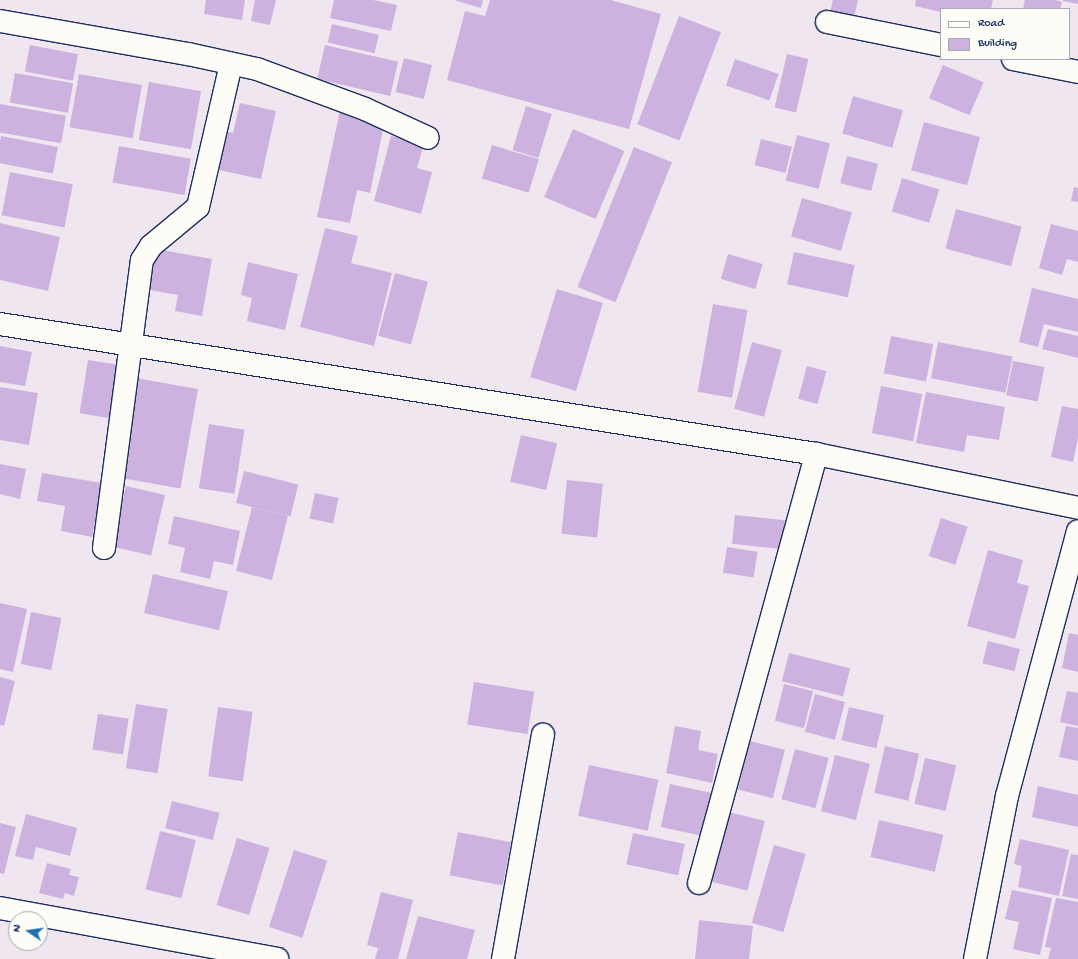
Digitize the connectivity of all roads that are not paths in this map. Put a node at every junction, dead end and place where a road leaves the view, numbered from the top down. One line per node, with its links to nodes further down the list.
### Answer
1 (0, 21): 5 (street)
2 (827, 22): 3 (street)
3 (940, 45)
4 (1018, 60): 6 (street)
5 (231, 64): 7 (street); 9 (street)
6 (1078, 72)
7 (428, 138)
8 (0, 324): 9 (street)
9 (131, 347): 10 (street); 13 (street)
10 (816, 454): 11 (street); 15 (street)
11 (1078, 508)
12 (1078, 531): 19 (street)
13 (104, 548)
14 (543, 735): 18 (street)
15 (699, 883)
16 (0, 908): 17 (street)
17 (277, 959)
18 (503, 959)
19 (975, 959)

